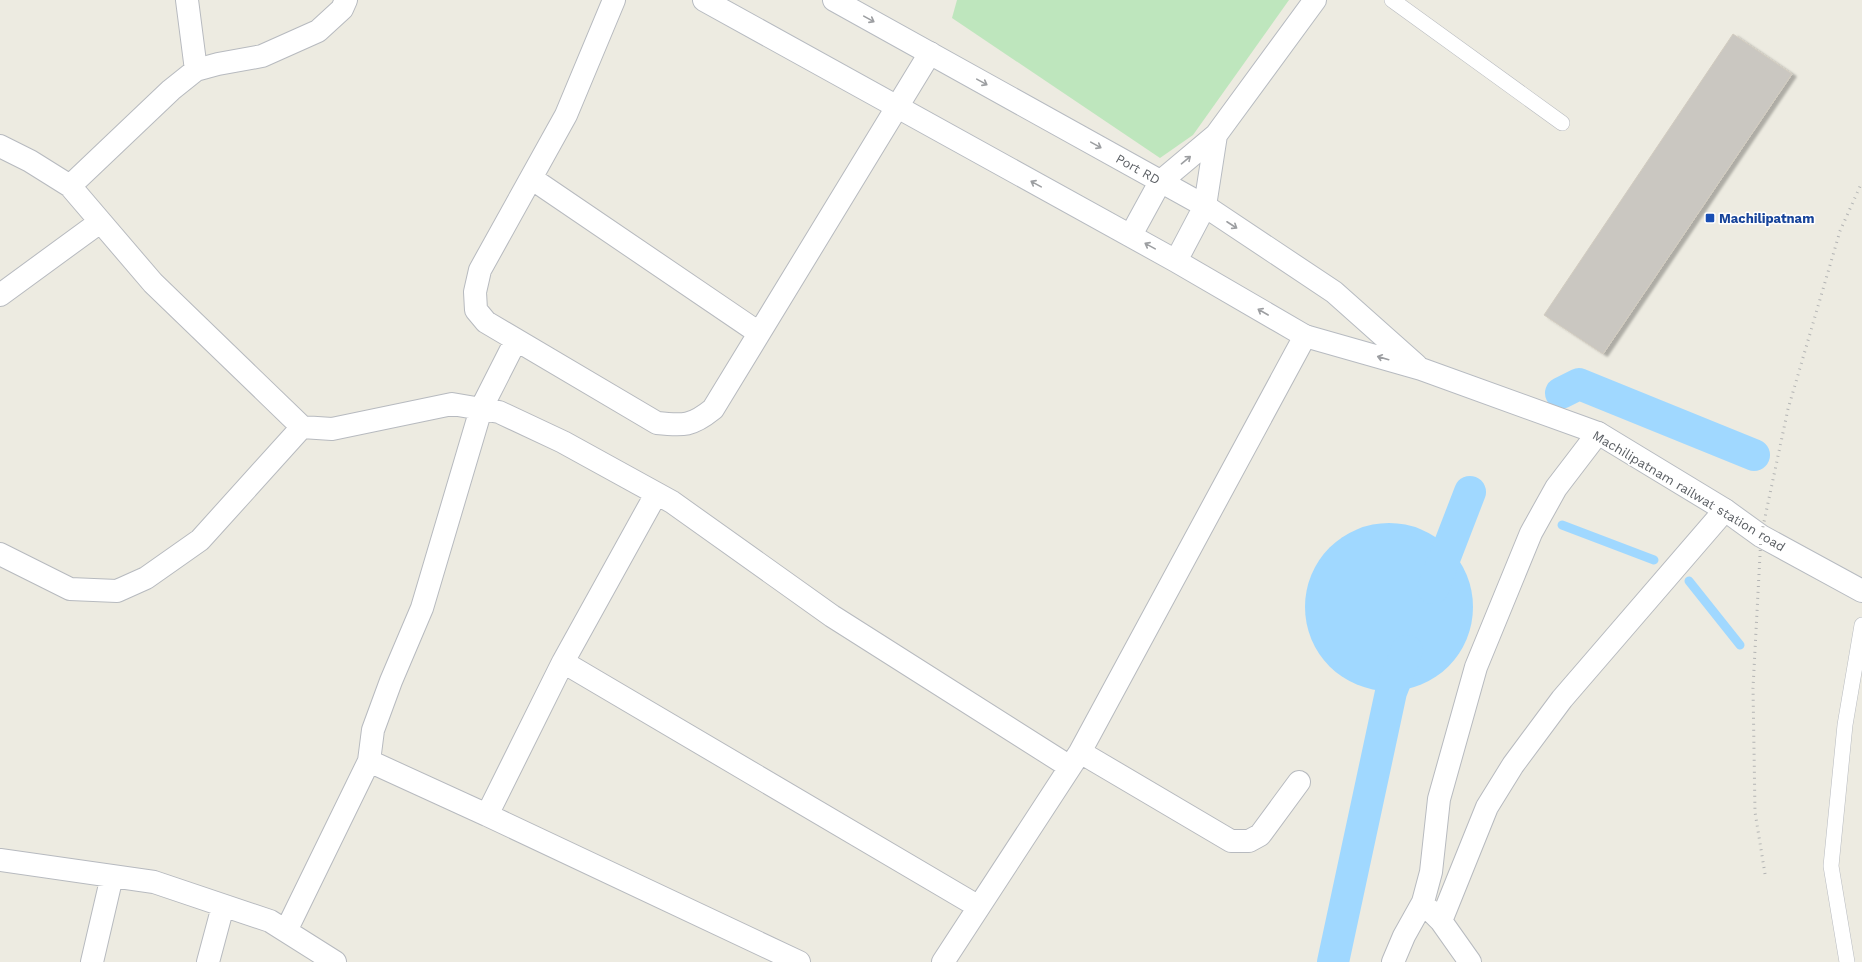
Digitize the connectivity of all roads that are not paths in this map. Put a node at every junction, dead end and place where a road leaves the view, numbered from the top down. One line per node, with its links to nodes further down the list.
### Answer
1 (186, 0): 9 (street)
2 (346, 0): 9 (street)
3 (614, 0): 14 (street)
4 (704, 0): 10 (street, Machilipatnam railwat station road)
5 (834, 0): 8 (street, Port RD, one-way to 8)
6 (1315, 0): 12 (street)
7 (1392, 0): 11 (lane)
8 (930, 53): 10 (street); 15 (street, Port RD, one-way to 15)
9 (196, 70): 16 (street)
10 (897, 107): 19 (street, Machilipatnam railwat station road, one-way to 10); 22 (street)
11 (1562, 123)
12 (1216, 135): 15 (street, one-way to 12); 17 (street)
13 (0, 146): 16 (street)
14 (531, 178): 22 (street); 24 (street)
15 (1160, 182): 17 (street, Port RD); 19 (street)
16 (70, 186): 18 (street)
17 (1205, 206): 20 (street); 25 (street, Port RD, one-way to 25)
18 (100, 222): 21 (street); 27 (street)
19 (1130, 236): 20 (street, Machilipatnam railwat station road, one-way to 19)
20 (1176, 261): 23 (street, Machilipatnam railwat station road, one-way to 20)
21 (0, 295)
22 (759, 333): 24 (street)
23 (1305, 336): 25 (street, Machilipatnam railwat station road, one-way to 23); 35 (street)
24 (516, 340): 26 (street)
25 (1420, 369): 28 (street, Machilipatnam railwat station road)
26 (481, 409): 27 (street); 29 (street); 36 (street)
27 (302, 427): 31 (street)
28 (1598, 433): 30 (street, Machilipatnam railwat station road); 41 (street)
29 (656, 494): 34 (street); 35 (street)
30 (1725, 510): 32 (street, Machilipatnam railwat station road); 44 (street)
31 (0, 554)
32 (1862, 591)
33 (1862, 625): 53 (lane)
34 (563, 662): 38 (street); 43 (street)
35 (1075, 760): 37 (street); 43 (street)
36 (369, 761): 38 (street); 45 (street)
37 (1299, 782)
38 (487, 815): 49 (street)
39 (0, 860): 40 (street)
40 (112, 876): 42 (street); 46 (street)
41 (1423, 902): 44 (street); 51 (street)
42 (223, 906): 45 (street); 47 (street)
43 (979, 907): 50 (street)
44 (1441, 921): 52 (street)
45 (286, 931): 48 (street)
46 (92, 962)
47 (208, 962)
48 (336, 962)
49 (799, 962)
50 (943, 962)
51 (1393, 962)
52 (1470, 962)
53 (1847, 962)

